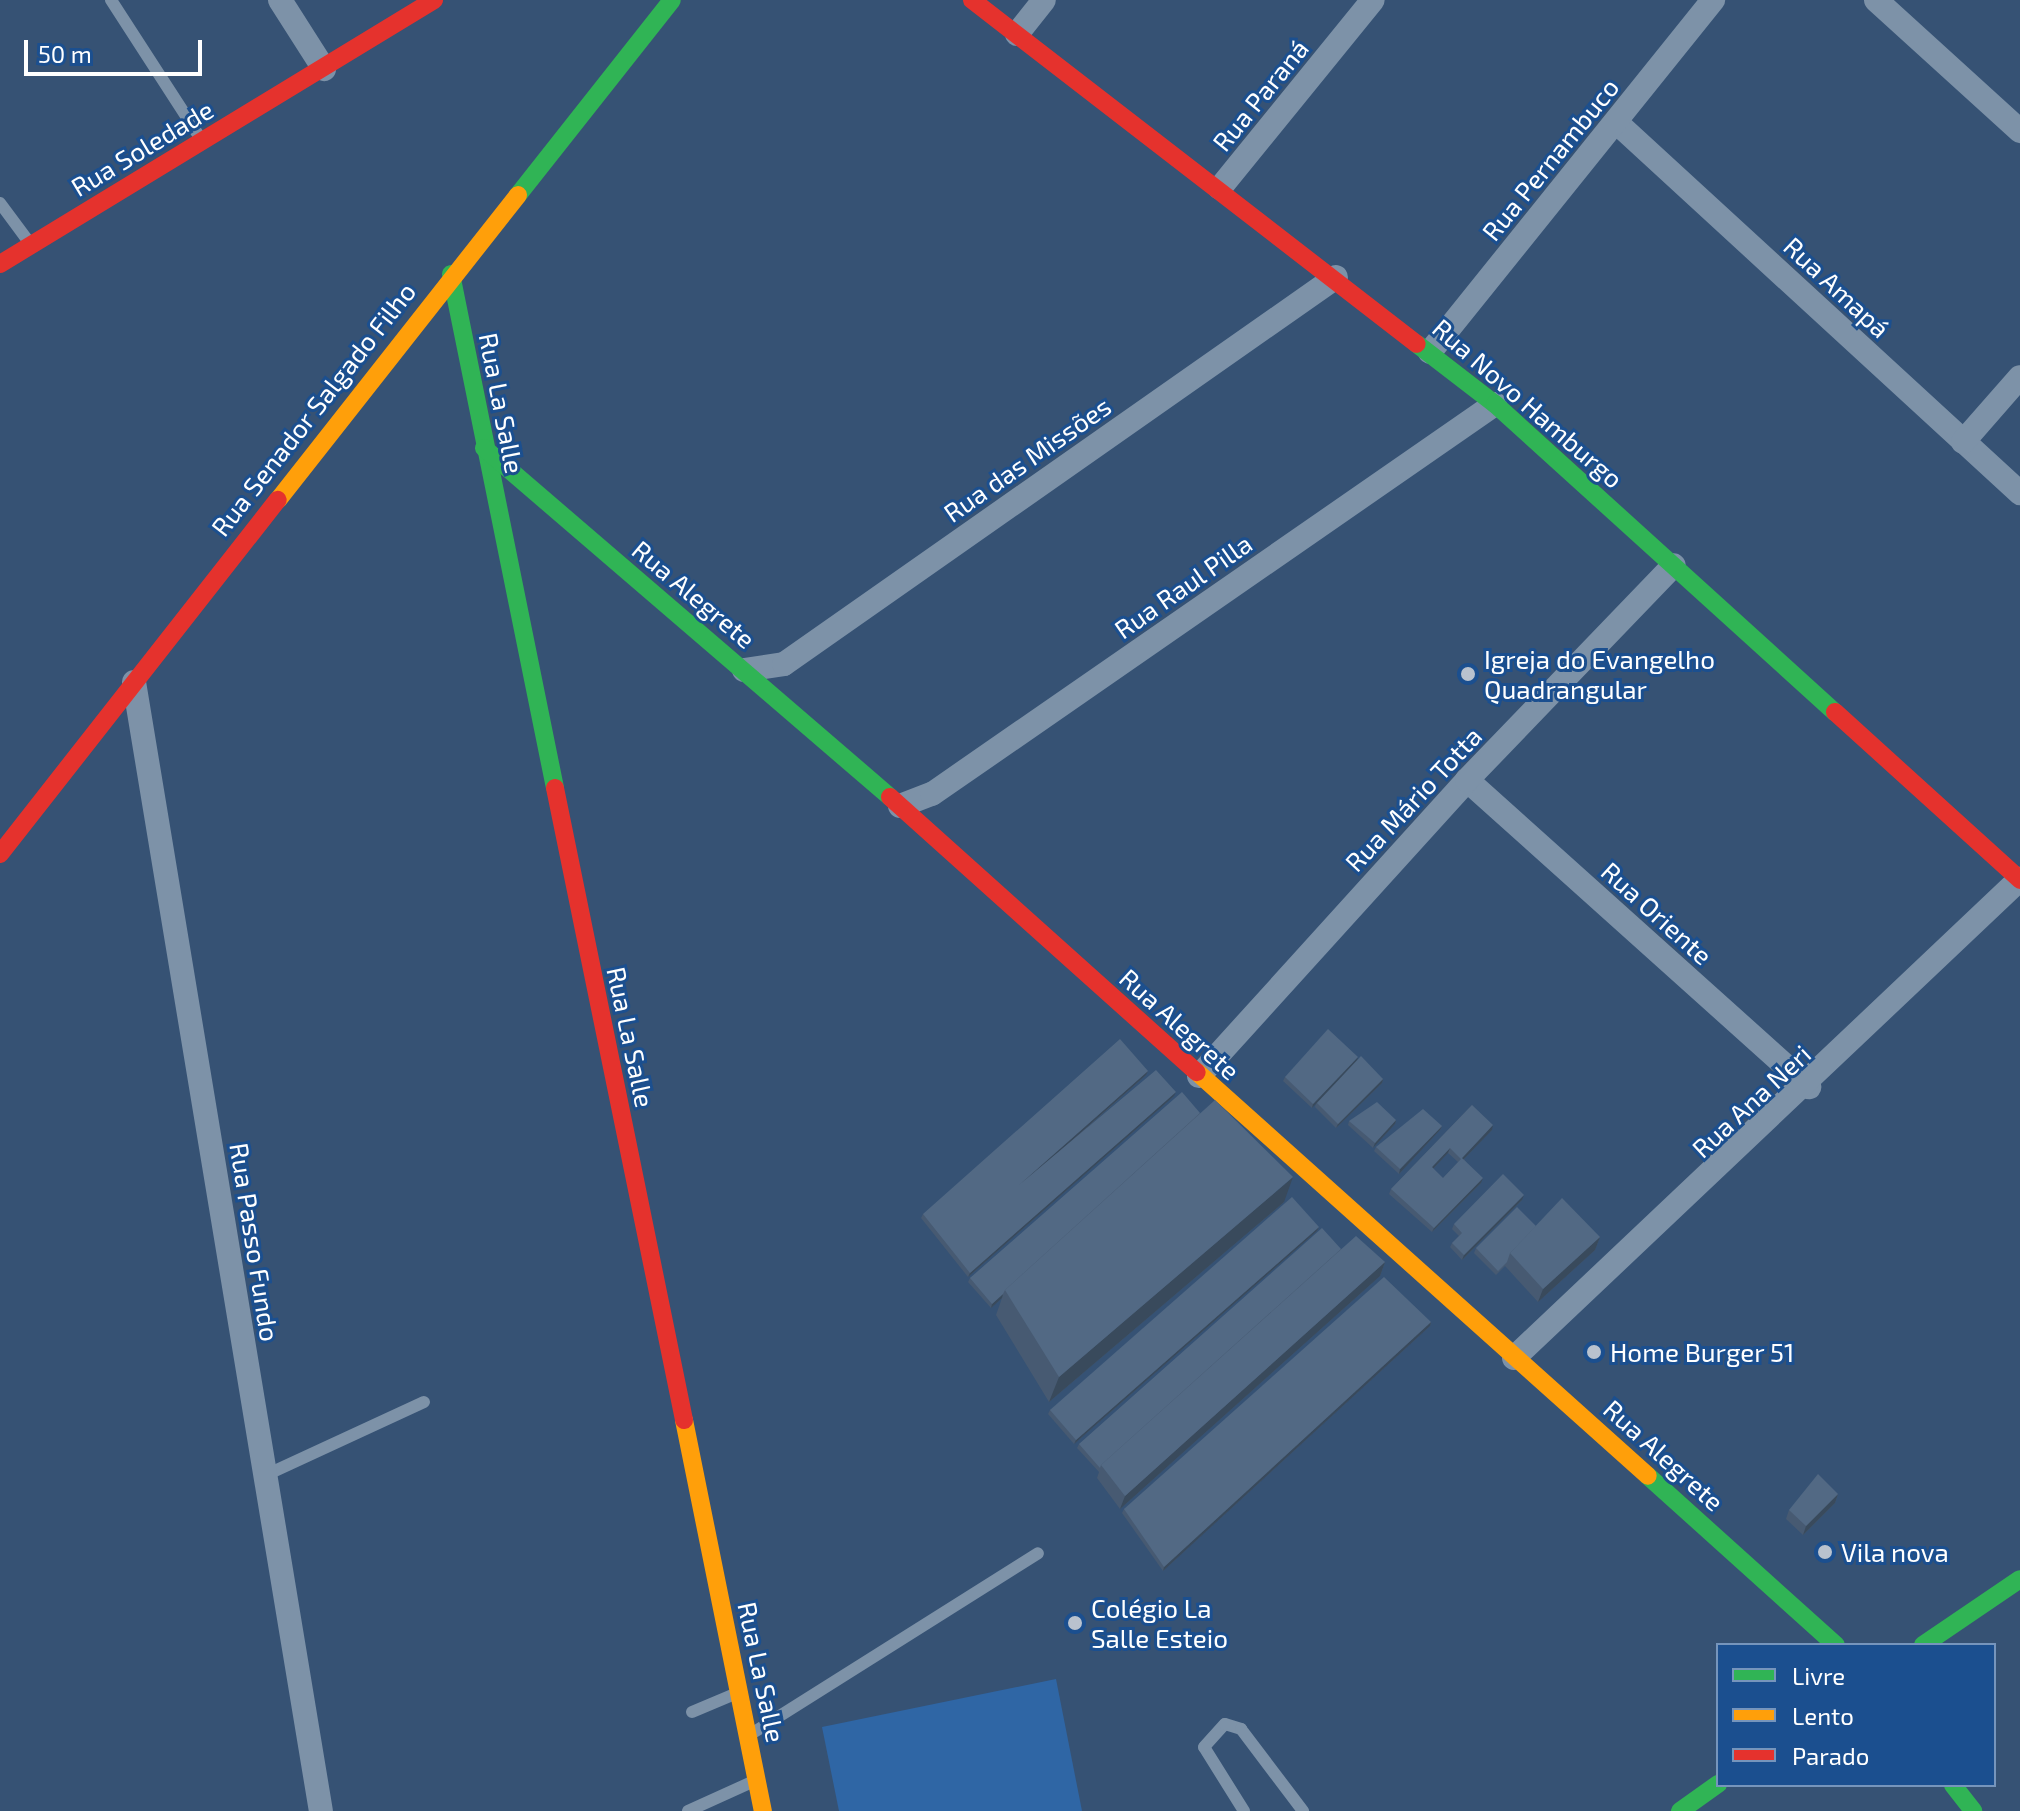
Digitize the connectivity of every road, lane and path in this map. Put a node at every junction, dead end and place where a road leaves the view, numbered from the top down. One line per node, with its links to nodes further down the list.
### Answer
1 (111, 0): 14 (lane)
2 (280, 0): 11 (street)
3 (434, 0): 11 (street, Rua Soledade)
4 (672, 0): 19 (street, Rua Senador Salgado Filho)
5 (972, 0): 10 (street, Rua Novo Hamburgo)
6 (1044, 0): 10 (street)
7 (1373, 0): 15 (street, Rua Paraná)
8 (1713, 0): 12 (street, Rua Pernambuco)
9 (1876, 0): 13 (street)
10 (1017, 34): 15 (street, Rua Novo Hamburgo)
11 (324, 69): 14 (street, Rua Soledade)
12 (1616, 122): 21 (street, Rua Pernambuco); 24 (street, Rua Amapá)
13 (2020, 131)
14 (202, 142): 17 (street, Rua Soledade)
15 (1220, 188): 20 (street, Rua Novo Hamburgo)
16 (0, 203): 17 (lane)
17 (31, 245): 18 (street, Rua Soledade)
18 (0, 264)
19 (451, 274): 25 (street, Rua La Salle); 29 (street, Rua Senador Salgado Filho)
20 (1336, 277): 21 (street, Rua Novo Hamburgo); 28 (street, Rua das Missões)
21 (1430, 352): 23 (street, Rua Novo Hamburgo)
22 (2020, 377): 24 (street)
23 (1495, 404): 27 (street, Rua Novo Hamburgo); 31 (street, Rua Raul Pilla)
24 (1963, 442): 26 (street, Rua Amapá)
25 (484, 448): 28 (street, Rua Alegrete); 43 (street, Rua La Salle)
26 (2020, 493)
27 (1674, 565): 30 (street, Rua Mário Totta); 33 (street, Rua Novo Hamburgo)
28 (744, 670): 31 (street, Rua Alegrete)
29 (134, 682): 32 (street, Rua Senador Salgado Filho); 38 (street, Rua Passo Fundo)
30 (1467, 780): 34 (street, Rua Mário Totta); 35 (street, Rua Oriente)
31 (900, 806): 34 (street, Rua Alegrete)
32 (0, 854)
33 (2020, 879): 35 (street, Rua Ana Neri)
34 (1199, 1076): 36 (street, Rua Alegrete)
35 (1809, 1087): 36 (street, Rua Ana Neri)
36 (1514, 1358): 41 (street, Rua Alegrete)
37 (424, 1402): 38 (lane)
38 (266, 1475): 49 (street, Rua Passo Fundo)
39 (1038, 1553): 45 (lane)
40 (2020, 1579): 42 (street)
41 (1834, 1643)
42 (1926, 1643)
43 (740, 1692): 44 (lane); 45 (street, Rua La Salle)
44 (692, 1712)
45 (749, 1736): 46 (street, Rua La Salle)
46 (757, 1780): 50 (lane); 51 (street, Rua La Salle)
47 (1716, 1785): 54 (street)
48 (1955, 1787): 55 (street)
49 (321, 1811)
50 (688, 1811)
51 (763, 1811)
52 (1244, 1811): 53 (lane)
53 (1303, 1811)
54 (1680, 1811)
55 (1973, 1811)

